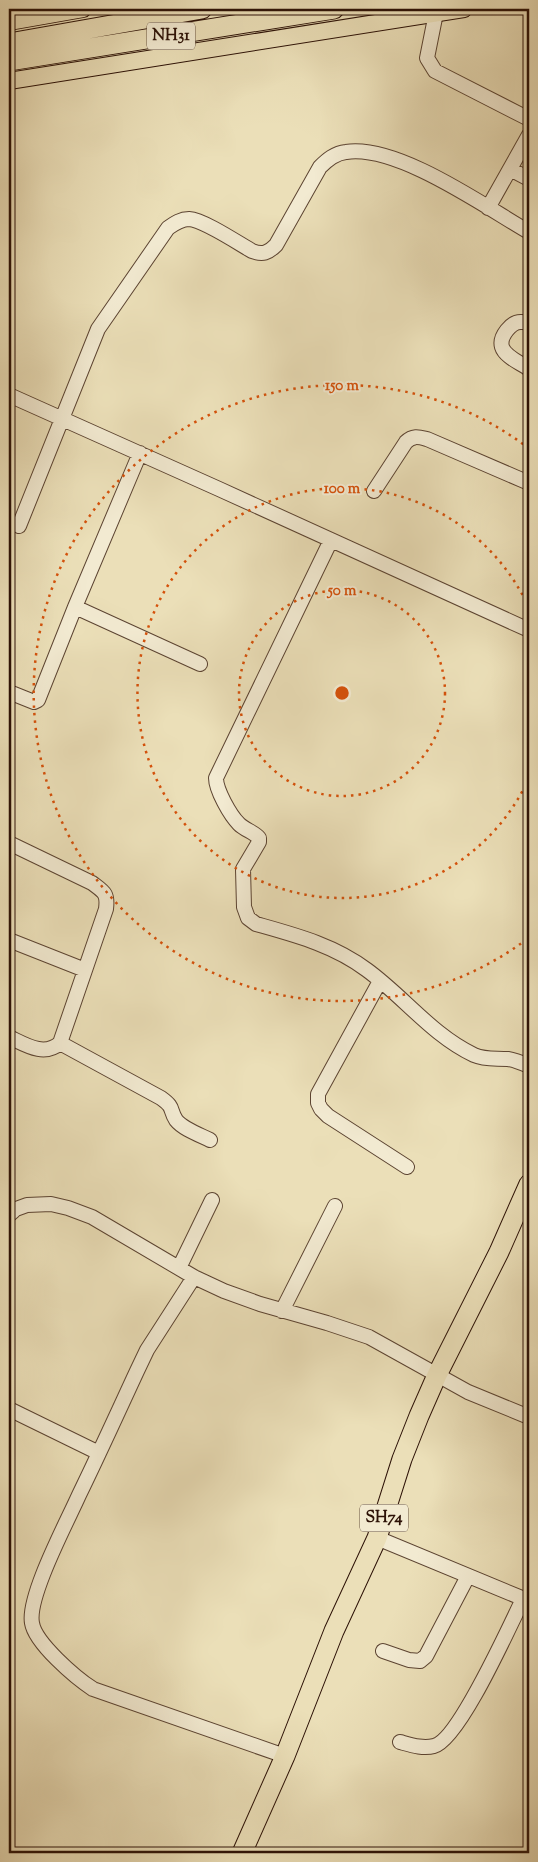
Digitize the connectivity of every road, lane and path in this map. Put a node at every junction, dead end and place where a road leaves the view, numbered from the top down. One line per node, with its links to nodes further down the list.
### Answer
1 (83, 9): 6 (main road)
2 (202, 9): 7 (highway, NH31)
3 (334, 9): 8 (highway, NH31)
4 (464, 9): 5 (main road)
5 (436, 13): 9 (main road); 10 (street)
6 (9, 22)
7 (9, 43)
8 (9, 61)
9 (9, 81)
10 (529, 119)
11 (529, 135): 12 (street)
12 (510, 168): 13 (street); 14 (street)
13 (529, 179)
14 (488, 208): 15 (street); 19 (street)
15 (529, 232)
16 (529, 324): 17 (street)
17 (529, 368)
18 (9, 395): 19 (street)
19 (63, 419): 20 (street); 23 (street)
20 (140, 453): 24 (street); 25 (street)
21 (529, 483): 22 (street)
22 (374, 491)
23 (19, 526)
24 (331, 540): 26 (street); 32 (street)
25 (75, 607): 27 (street); 28 (street)
26 (529, 630)
27 (200, 664)
28 (9, 692)
29 (9, 843): 31 (street)
30 (9, 940): 31 (street)
31 (85, 970): 34 (street)
32 (380, 981): 35 (street); 37 (street)
33 (9, 1037): 34 (street)
34 (60, 1043): 36 (street)
35 (529, 1066)
36 (210, 1140)
37 (407, 1166)
38 (529, 1184): 41 (highway, SH74)
39 (212, 1200): 43 (street)
40 (335, 1206): 45 (street)
41 (525, 1210): 46 (highway, SH74)
42 (9, 1215): 43 (street)
43 (180, 1268): 44 (street)
44 (194, 1277): 45 (street); 49 (street)
45 (282, 1311): 46 (street)
46 (437, 1375): 48 (street); 50 (highway, SH74)
47 (9, 1409): 49 (street)
48 (529, 1416)
49 (99, 1453): 55 (street)
50 (377, 1538): 51 (street); 55 (highway, SH74)
51 (468, 1576): 52 (street); 53 (street)
52 (526, 1600): 54 (street)
53 (383, 1651)
54 (400, 1742)
55 (285, 1756): 56 (highway, SH74)
56 (242, 1853)

